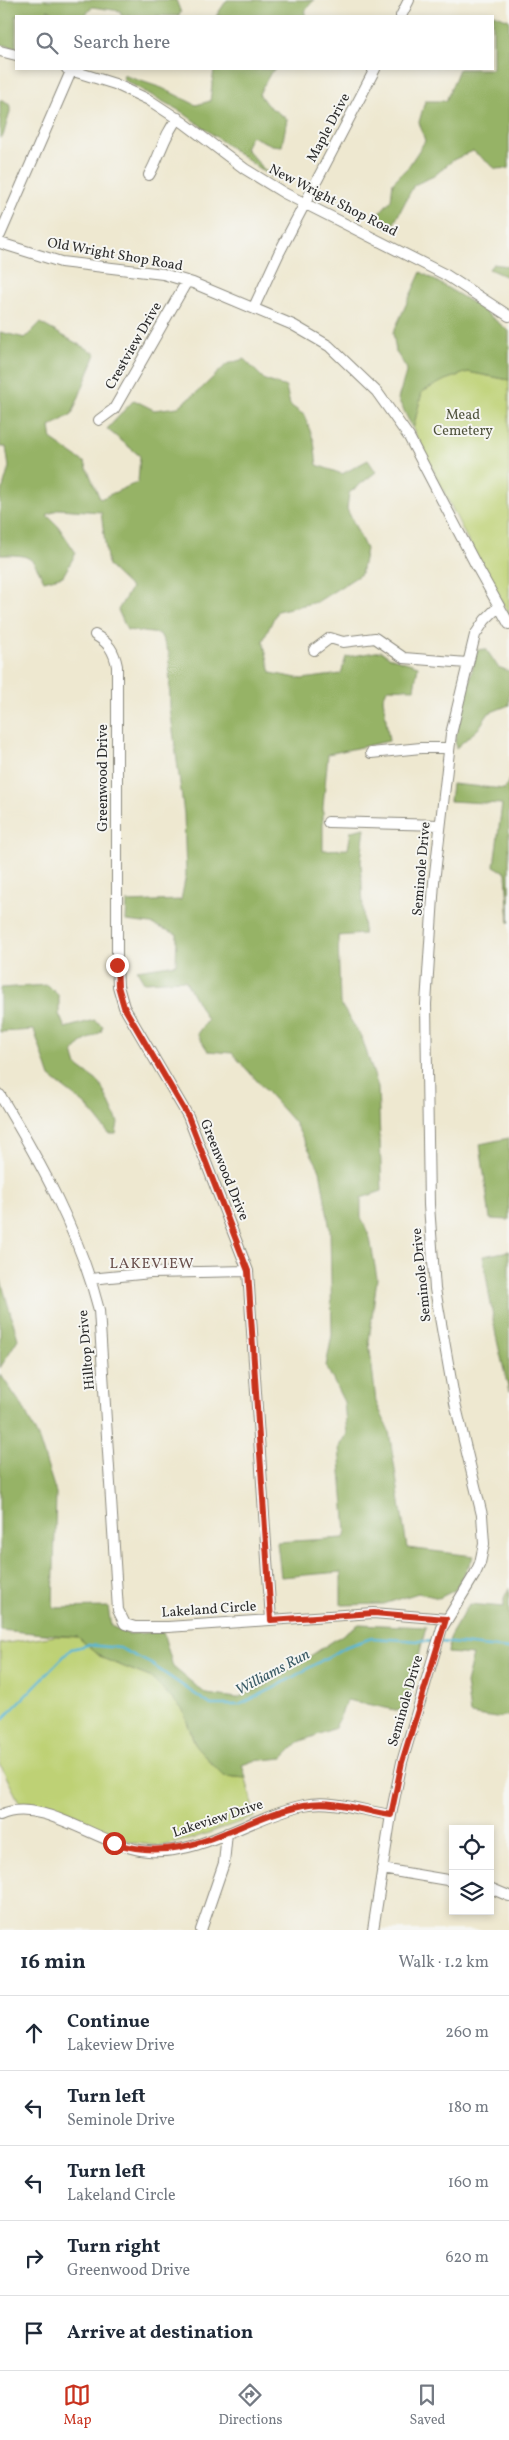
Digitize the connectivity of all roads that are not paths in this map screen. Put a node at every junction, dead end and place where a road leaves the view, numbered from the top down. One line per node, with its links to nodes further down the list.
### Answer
1 (409, 0): 2 (street)
2 (402, 15)
3 (0, 51): 4 (street)
4 (15, 56)
5 (70, 70): 11 (street)
6 (73, 70): 8 (street, New Wright Shop Road)
7 (374, 70): 10 (street, Maple Drive)
8 (178, 118): 9 (street); 10 (street, New Wright Shop Road)
9 (149, 175)
10 (304, 204): 14 (street, Maple Drive); 15 (street, New Wright Shop Road)
11 (0, 235)
12 (0, 243): 13 (street, Old Wright Shop Road)
13 (187, 281): 14 (street, Old Wright Shop Road); 16 (street, Crestview Drive)
14 (254, 307): 17 (street, Old Wright Shop Road)
15 (509, 316)
16 (99, 420)
17 (498, 607): 18 (street, Old Wright Shop Road); 21 (street, Seminole Drive)
18 (509, 624)
19 (95, 635): 27 (street, Greenwood Drive)
20 (314, 650): 21 (street)
21 (467, 662): 22 (street, Seminole Drive)
22 (448, 748): 23 (street); 25 (street, Seminole Drive)
23 (371, 753)
24 (328, 822): 25 (street)
25 (440, 825): 29 (street, Seminole Drive)
26 (0, 1095): 28 (street, Hilltop Drive)
27 (248, 1271): 28 (street); 30 (street, Greenwood Drive)
28 (90, 1279): 31 (street, Hilltop Drive)
29 (446, 1619): 30 (street, Lakeland Circle); 33 (street, Seminole Drive)
30 (271, 1620): 31 (street, Lakeland Circle)
31 (124, 1623)
32 (0, 1815): 34 (street, Lakeview Drive)
33 (391, 1815): 34 (street, Lakeview Drive); 35 (street, Seminole Drive)
34 (227, 1833): 39 (street)
35 (382, 1869): 36 (street); 40 (street, Seminole Drive)
36 (449, 1880)
37 (494, 1890): 38 (street)
38 (509, 1896)
39 (201, 1930)
40 (373, 1930)

